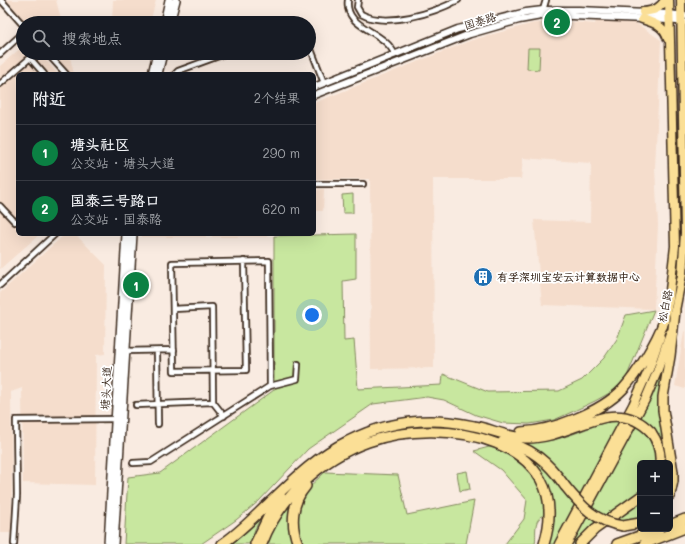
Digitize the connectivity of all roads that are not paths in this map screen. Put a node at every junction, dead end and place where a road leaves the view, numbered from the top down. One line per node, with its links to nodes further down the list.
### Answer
1 (1, 0): 15 (street)
2 (169, 0): 12 (main road)
3 (176, 0): 13 (main road)
4 (348, 0): 22 (street)
5 (358, 0): 6 (street)
6 (458, 0)
7 (546, 0): 11 (street)
8 (665, 0): 14 (main road)
9 (669, 0): 16 (main road, 松白路)
10 (681, 0): 17 (main road, 松白路)
11 (543, 10): 14 (street, 国泰路); 22 (street, 国泰路)
12 (166, 16)
13 (172, 16)
14 (643, 16): 16 (street, 国泰路); 20 (main road); 39 (street, 国泰路)
15 (16, 17)
16 (669, 17): 17 (street, 国泰路); 20 (main road, 松白路)
17 (683, 19): 23 (main road, 松白路)
18 (16, 39): 21 (street)
19 (685, 40): 23 (main road)
20 (670, 48): 51 (main road, 松白路)
21 (0, 54)
22 (395, 54): 36 (street, 国泰路)
23 (681, 55): 50 (main road, 松白路)
24 (28, 60): 37 (street)
25 (32, 60): 31 (street)
26 (53, 60): 32 (street)
27 (155, 60): 33 (main road)
28 (161, 60): 34 (main road)
29 (208, 60): 35 (street)
30 (315, 60): 36 (street)
31 (42, 72)
32 (64, 72)
33 (152, 72)
34 (158, 72)
35 (177, 72)
36 (324, 83): 38 (street, 国泰路)
37 (0, 84)
38 (316, 86)
39 (316, 94)
40 (316, 184): 41 (street)
41 (363, 184)
42 (0, 206): 43 (street)
43 (16, 221)
44 (54, 236): 48 (street)
45 (126, 236): 53 (main road, 塘头大道)
46 (132, 236): 53 (main road, 塘头大道)
47 (244, 261): 49 (street); 56 (street); 57 (street)
48 (0, 285)
49 (173, 308): 52 (street); 56 (street)
50 (675, 311): 67 (highway); 86 (main road, 松白路)
51 (664, 322): 64 (highway); 85 (main road, 松白路)
52 (174, 350): 54 (street); 56 (street)
53 (122, 351): 54 (street); 62 (main road, 塘头大道)
54 (157, 351): 59 (street)
55 (298, 364): 57 (street)
56 (213, 370): 58 (street)
57 (270, 386): 61 (street)
58 (213, 402): 59 (street); 61 (street)
59 (158, 404): 60 (street); 63 (street)
60 (136, 405)
61 (224, 416): 68 (street)
62 (118, 419): 77 (street); 78 (main road, 塘头大道); 79 (main road, 塘头大道)
63 (158, 424)
64 (491, 430): 66 (highway, bridge); 70 (highway)
65 (489, 440): 69 (highway); 73 (highway, bridge); 84 (highway)
66 (660, 460)
67 (672, 460)
68 (133, 462)
69 (323, 467): 82 (highway); 83 (highway)
70 (289, 484): 80 (highway); 81 (highway)
71 (637, 499): 87 (highway)
72 (685, 519): 74 (highway)
73 (637, 524)
74 (673, 524)
75 (685, 528): 89 (highway)
76 (651, 532): 88 (highway)
77 (14, 544)
78 (108, 544)
79 (114, 544)
80 (222, 544)
81 (255, 544)
82 (262, 544)
83 (298, 544)
84 (544, 544)
85 (559, 544)
86 (567, 544)
87 (580, 544)
88 (617, 544)
89 (644, 544)

